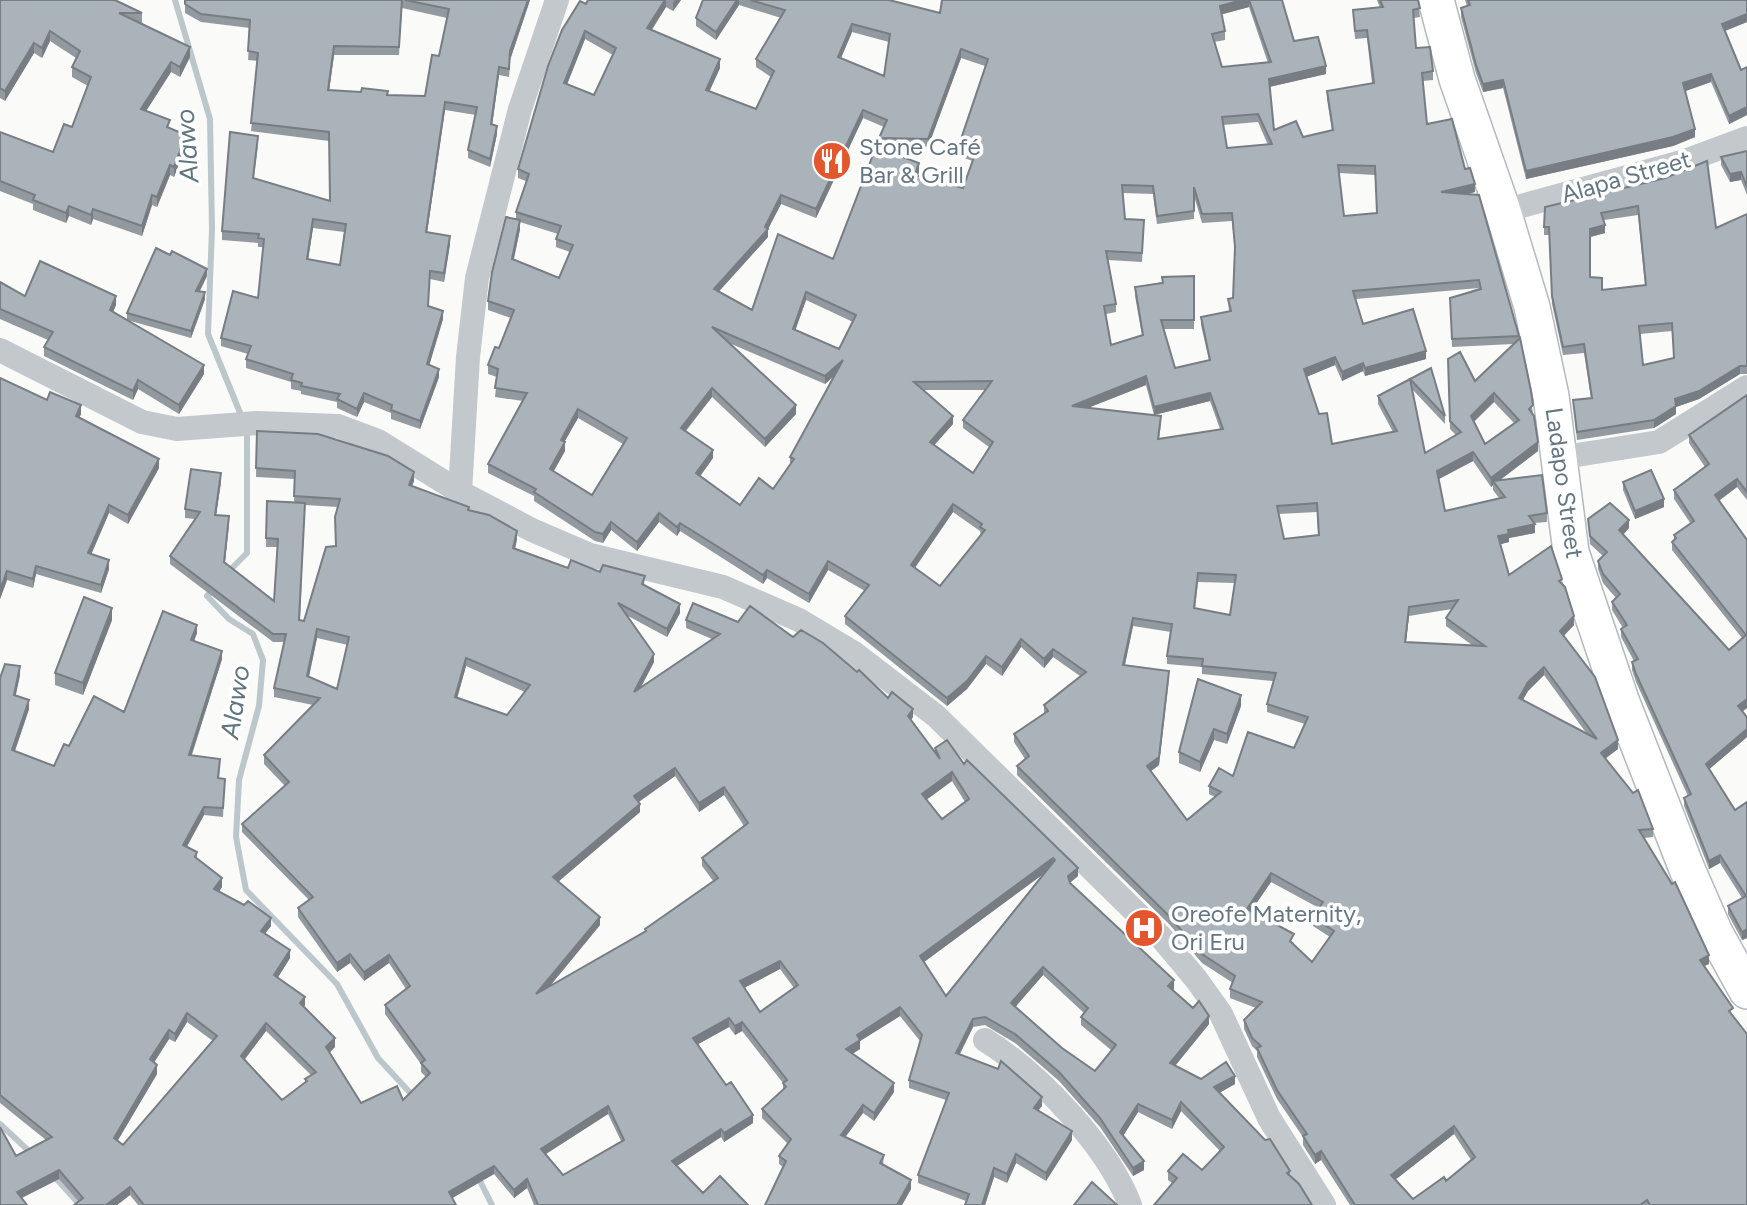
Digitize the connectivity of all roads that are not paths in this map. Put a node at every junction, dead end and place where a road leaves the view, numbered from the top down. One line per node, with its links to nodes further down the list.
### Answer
1 (557, 0): 8 (street)
2 (1436, 0): 4 (main road, Ladapo Street)
3 (1747, 138): 4 (street, Alapa Street)
4 (1503, 211): 7 (main road, Ladapo Street)
5 (0, 350): 8 (street)
6 (1747, 387): 7 (street)
7 (1558, 458): 9 (main road, Ladapo Street)
8 (460, 492): 12 (street)
9 (1747, 991)
10 (985, 1040): 11 (street)
11 (1130, 1205)
12 (1324, 1205)

